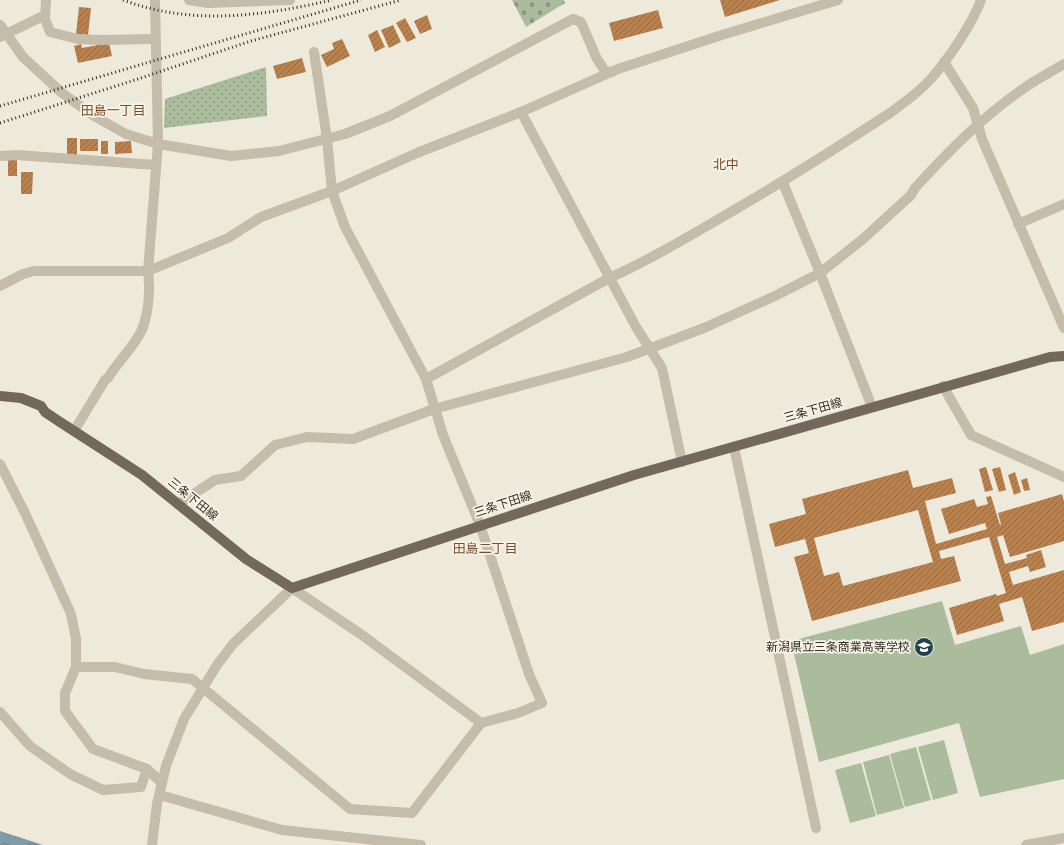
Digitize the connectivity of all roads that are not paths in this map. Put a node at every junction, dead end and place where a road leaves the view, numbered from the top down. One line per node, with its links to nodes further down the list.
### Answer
1 (46, 0): 8 (street)
2 (155, 0): 11 (street)
3 (189, 0): 7 (street)
4 (290, 0): 7 (street)
5 (838, 0): 15 (street)
6 (981, 0): 13 (street)
7 (260, 1)
8 (45, 16): 10 (street); 11 (street)
9 (0, 25): 10 (street)
10 (3, 36): 19 (street)
11 (155, 39): 19 (street)
12 (314, 52): 18 (street)
13 (944, 62): 17 (street); 22 (street)
14 (1064, 64): 17 (street)
15 (612, 72): 16 (street); 18 (street)
16 (520, 112): 23 (street); 28 (street)
17 (978, 124): 25 (street); 27 (street)
18 (327, 139): 19 (street); 23 (street)
19 (158, 144): 21 (street)
20 (0, 156): 21 (street)
21 (156, 165): 26 (street)
22 (783, 183): 27 (street); 28 (street)
23 (332, 191): 26 (street); 33 (street)
24 (1064, 204): 25 (street)
25 (1018, 224): 30 (street)
26 (148, 271): 29 (street); 38 (street)
27 (820, 273): 31 (street); 36 (street)
28 (611, 277): 31 (street); 33 (street)
29 (0, 286)
30 (1064, 328)
31 (651, 348): 37 (street); 40 (street)
32 (1064, 356): 34 (main road, 三条下田線)
33 (426, 379): 37 (street)
34 (943, 386): 36 (main road, 三条下田線); 42 (street)
35 (0, 396): 38 (main road, 三条下田線)
36 (872, 407): 39 (main road, 三条下田線)
37 (434, 409): 43 (street); 44 (street)
38 (74, 431): 43 (main road, 三条下田線)
39 (734, 447): 40 (main road, 三条下田線); 53 (street)
40 (682, 462): 44 (main road, 三条下田線)
41 (0, 464): 46 (street)
42 (1064, 477)
43 (178, 504): 45 (main road, 三条下田線)
44 (480, 525): 45 (main road, 三条下田線); 49 (street)
45 (292, 588): 47 (street); 49 (street)
46 (76, 667): 47 (street); 50 (street)
47 (202, 689): 49 (street); 51 (street)
48 (0, 712): 50 (street)
49 (481, 723)
50 (147, 769): 51 (street)
51 (162, 783): 52 (street)
52 (158, 799): 55 (street); 56 (street)
53 (816, 828)
54 (1064, 838): 57 (street)
55 (152, 845)
56 (421, 845)
57 (1026, 845)

